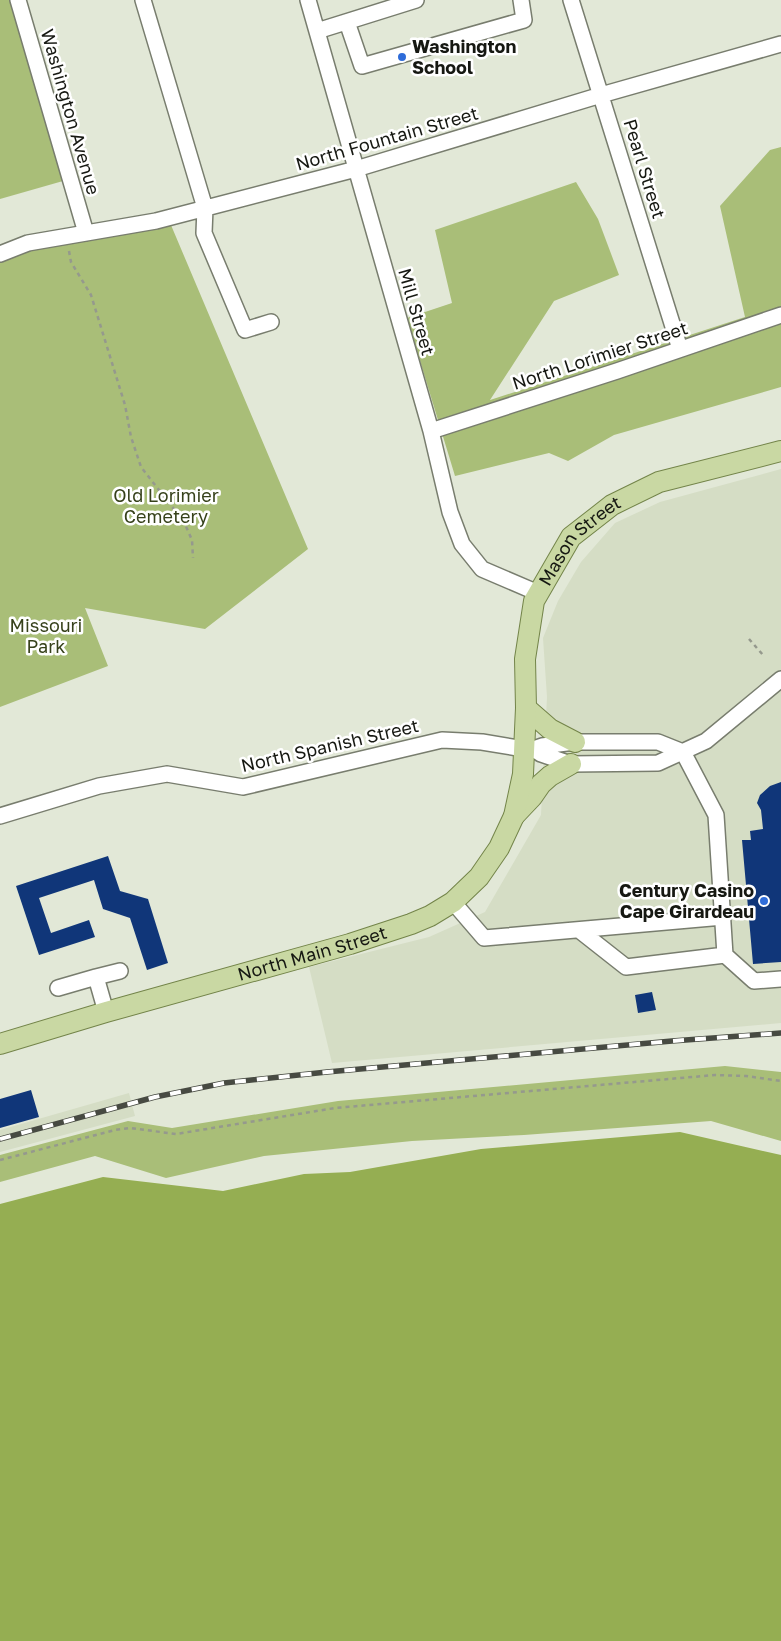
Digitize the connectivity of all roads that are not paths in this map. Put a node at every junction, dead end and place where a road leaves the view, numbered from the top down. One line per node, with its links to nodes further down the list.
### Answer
1 (18, 0): 13 (street, Washington Avenue)
2 (142, 0): 12 (street)
3 (308, 0): 8 (street, Mill Street)
4 (416, 0): 7 (street)
5 (521, 0): 7 (street)
6 (571, 0): 10 (street, Pearl Street)
7 (347, 22): 8 (street)
8 (317, 31): 11 (street, Mill Street)
9 (781, 44): 10 (street, North Fountain Street)
10 (601, 95): 11 (street, North Fountain Street); 17 (street, Pearl Street)
11 (356, 169): 12 (street, North Fountain Street); 18 (street, Mill Street)
12 (205, 208): 13 (street, North Fountain Street); 16 (street)
13 (86, 233): 14 (street, North Fountain Street)
14 (0, 254)
15 (781, 315): 17 (street, North Lorimier Street)
16 (271, 322)
17 (680, 349): 18 (street, North Lorimier Street)
18 (431, 431): 20 (street, Mill Street)
19 (781, 451): 20 (main road, Mason Street)
20 (538, 593): 22 (main road, Mason Street)
21 (781, 679): 25 (street)
22 (526, 708): 23 (main road); 24 (main road, Mason Street)
23 (575, 742): 24 (street); 25 (street)
24 (529, 749): 26 (street); 27 (street, North Spanish Street); 28 (main road, North Main Street)
25 (683, 752): 26 (street); 30 (street)
26 (571, 764): 28 (main road)
27 (0, 816)
28 (514, 816): 29 (main road, North Main Street)
29 (453, 902): 31 (street); 37 (main road, North Main Street)
30 (723, 917): 31 (street); 32 (street)
31 (579, 930): 32 (street)
32 (725, 956): 35 (street)
33 (120, 971): 34 (street)
34 (96, 977): 36 (street); 37 (street)
35 (781, 979)
36 (58, 988)
37 (106, 1012): 38 (main road, North Main Street)
38 (0, 1044)

